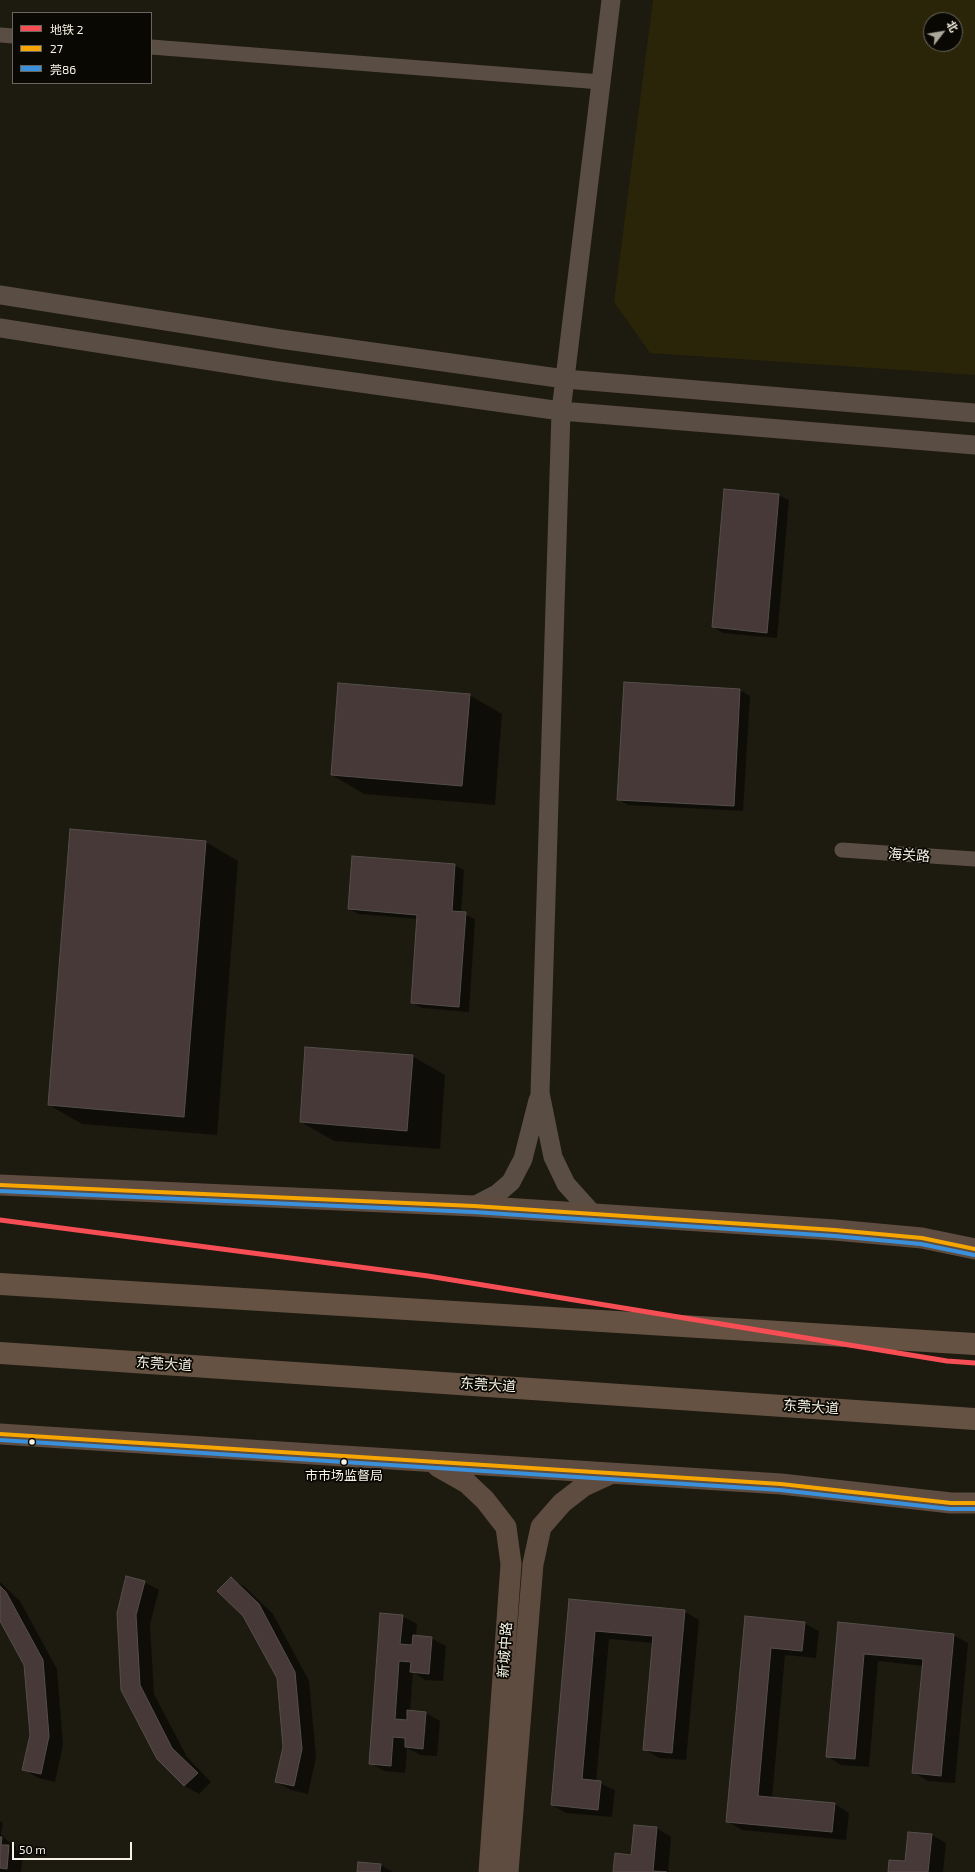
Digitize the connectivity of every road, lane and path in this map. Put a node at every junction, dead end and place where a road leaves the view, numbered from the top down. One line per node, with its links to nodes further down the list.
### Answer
1 (611, 0): 5 (street)
2 (0, 35): 3 (street)
3 (12, 36)
4 (152, 47): 5 (street)
5 (601, 82): 8 (street)
6 (0, 295): 8 (street)
7 (0, 328): 9 (street)
8 (565, 379): 9 (street); 10 (street)
9 (561, 411): 11 (street); 14 (street)
10 (975, 413)
11 (975, 445)
12 (842, 850): 13 (street, 海关路)
13 (975, 860)
14 (540, 1092): 16 (street); 17 (street)
15 (0, 1185): 16 (main road)
16 (474, 1206): 17 (main road)
17 (593, 1214): 18 (main road)
18 (975, 1249)
19 (0, 1284): 21 (main road)
20 (975, 1331): 21 (main road)
21 (934, 1341): 22 (main road)
22 (975, 1344)
23 (0, 1353): 24 (main road, 东莞大道)
24 (975, 1418)
25 (0, 1434): 26 (main road)
26 (433, 1463): 27 (main road); 29 (main road, 新城中路)
27 (610, 1474): 28 (main road); 30 (main road, 新城中路)
28 (975, 1503)
29 (489, 1872)
30 (508, 1872)

